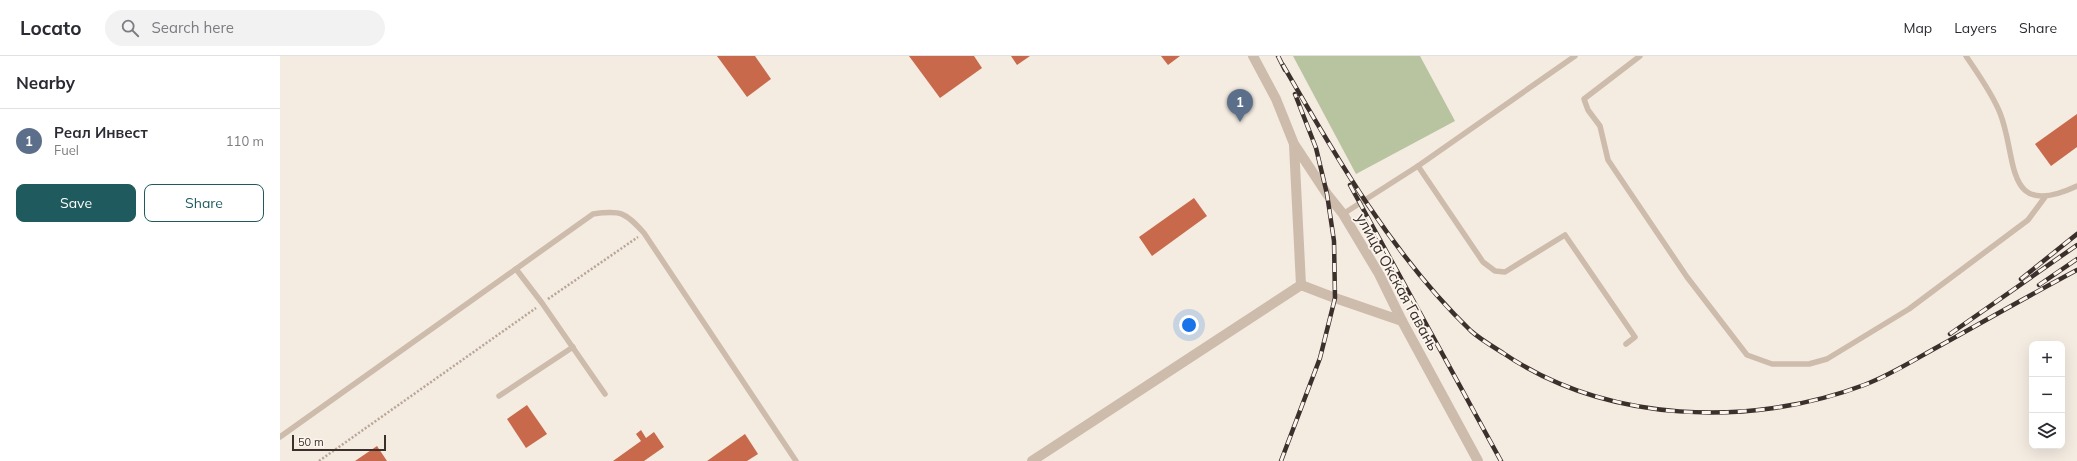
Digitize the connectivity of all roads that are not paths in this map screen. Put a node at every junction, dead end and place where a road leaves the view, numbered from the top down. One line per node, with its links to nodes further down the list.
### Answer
1 (1253, 56): 5 (street, улица Окская Гавань)
2 (1575, 56): 6 (lane)
3 (1640, 56): 8 (lane)
4 (1966, 56): 8 (lane)
5 (1294, 144): 9 (street, улица Окская Гавань); 11 (street)
6 (1418, 166): 9 (lane); 13 (lane)
7 (2077, 186): 8 (lane)
8 (2045, 197)
9 (1343, 214): 12 (street, улица Окская Гавань)
10 (516, 269): 14 (lane); 17 (lane); 18 (lane)
11 (1301, 285): 12 (street); 19 (street)
12 (1402, 321): 20 (street, улица Окская Гавань)
13 (1626, 344)
14 (573, 347): 15 (lane); 16 (lane)
15 (605, 394)
16 (499, 396)
17 (280, 437)
18 (796, 461)
19 (1032, 461)
20 (1478, 461)

